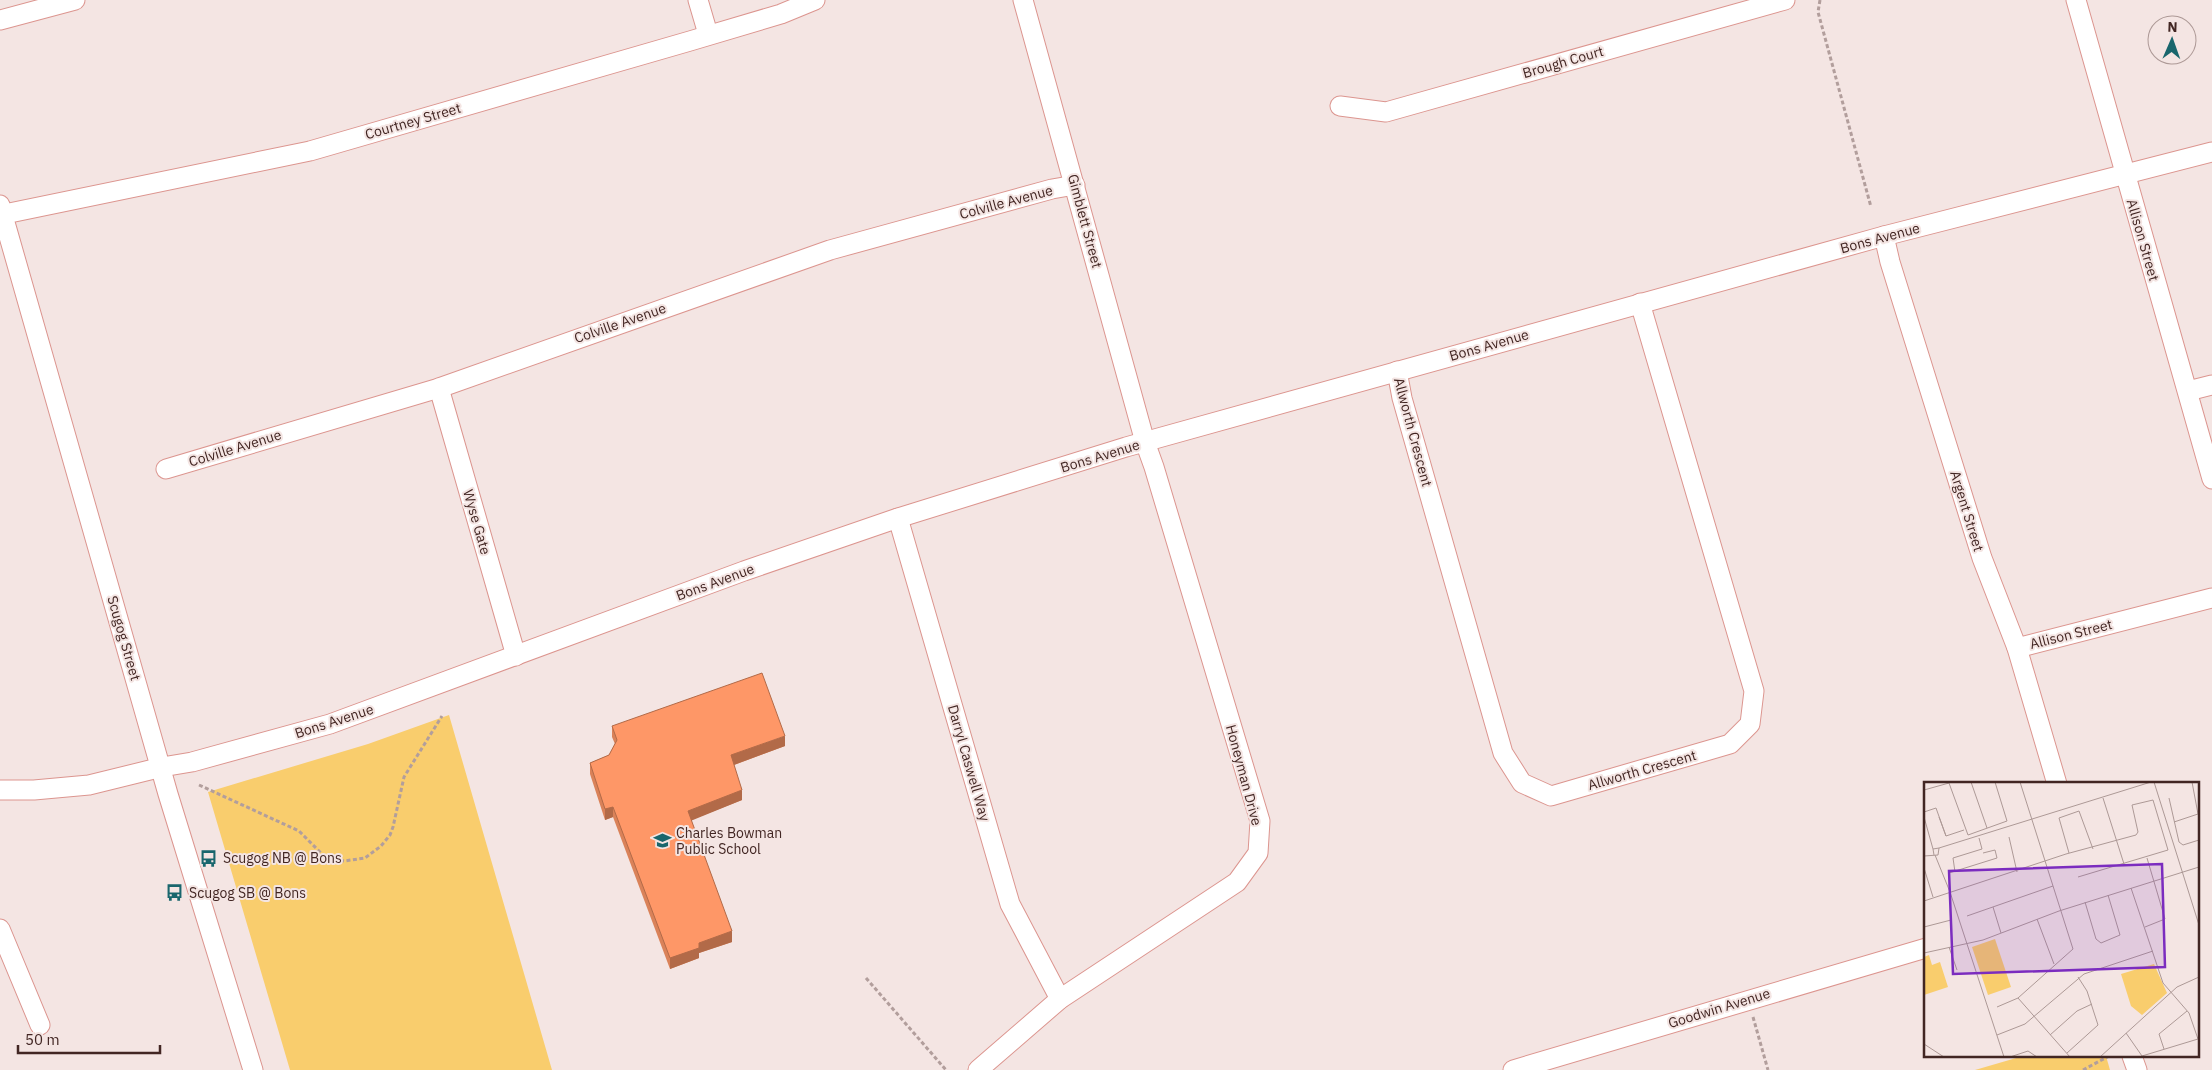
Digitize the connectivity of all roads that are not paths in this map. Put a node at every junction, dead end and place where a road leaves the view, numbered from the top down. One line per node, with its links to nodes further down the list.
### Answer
1 (698, 0): 8 (street)
2 (815, 0): 8 (street, Courtney Street)
3 (1023, 0): 12 (street, Gimblett Street)
4 (1785, 0): 9 (street, Brough Court)
5 (2076, 0): 11 (street, Allison Street)
6 (65, 1): 7 (street)
7 (0, 20)
8 (708, 34): 13 (street, Courtney Street)
9 (1340, 106)
10 (2212, 152): 11 (street, Bons Avenue)
11 (2125, 175): 14 (street, Bons Avenue); 19 (street, Allison Street)
12 (1076, 185): 18 (street, Colville Avenue); 20 (street, Gimblett Street)
13 (1, 211): 27 (street, Scugog Street)
14 (1884, 236): 15 (street, Bons Avenue); 25 (street, Argent Street)
15 (1640, 303): 16 (street, Bons Avenue); 16 (street, Allworth Crescent)
16 (1397, 372): 20 (street, Bons Avenue)
17 (2212, 385): 19 (street)
18 (439, 388): 21 (street, Colville Avenue); 26 (street, Wyse Gate)
19 (2188, 392): 22 (street, Allison Street)
20 (1145, 442): 23 (street, Bons Avenue); 32 (street, Honeyman Drive)
21 (166, 469)
22 (2212, 479)
23 (898, 518): 26 (street, Bons Avenue); 32 (street, Darryl Caswell Way)
24 (2212, 598): 25 (street, Allison Street)
25 (2017, 648): 28 (street, Argent Street)
26 (516, 656): 27 (street, Bons Avenue)
27 (162, 767): 29 (street, Bons Avenue); 34 (street, Scugog Street)
28 (2056, 782)
29 (0, 790)
30 (0, 929): 33 (street)
31 (1924, 949): 36 (street, Goodwin Avenue)
32 (1060, 999): 35 (street, Honeyman Drive)
33 (40, 1026)
34 (253, 1070)
35 (978, 1070)
36 (1513, 1070)

